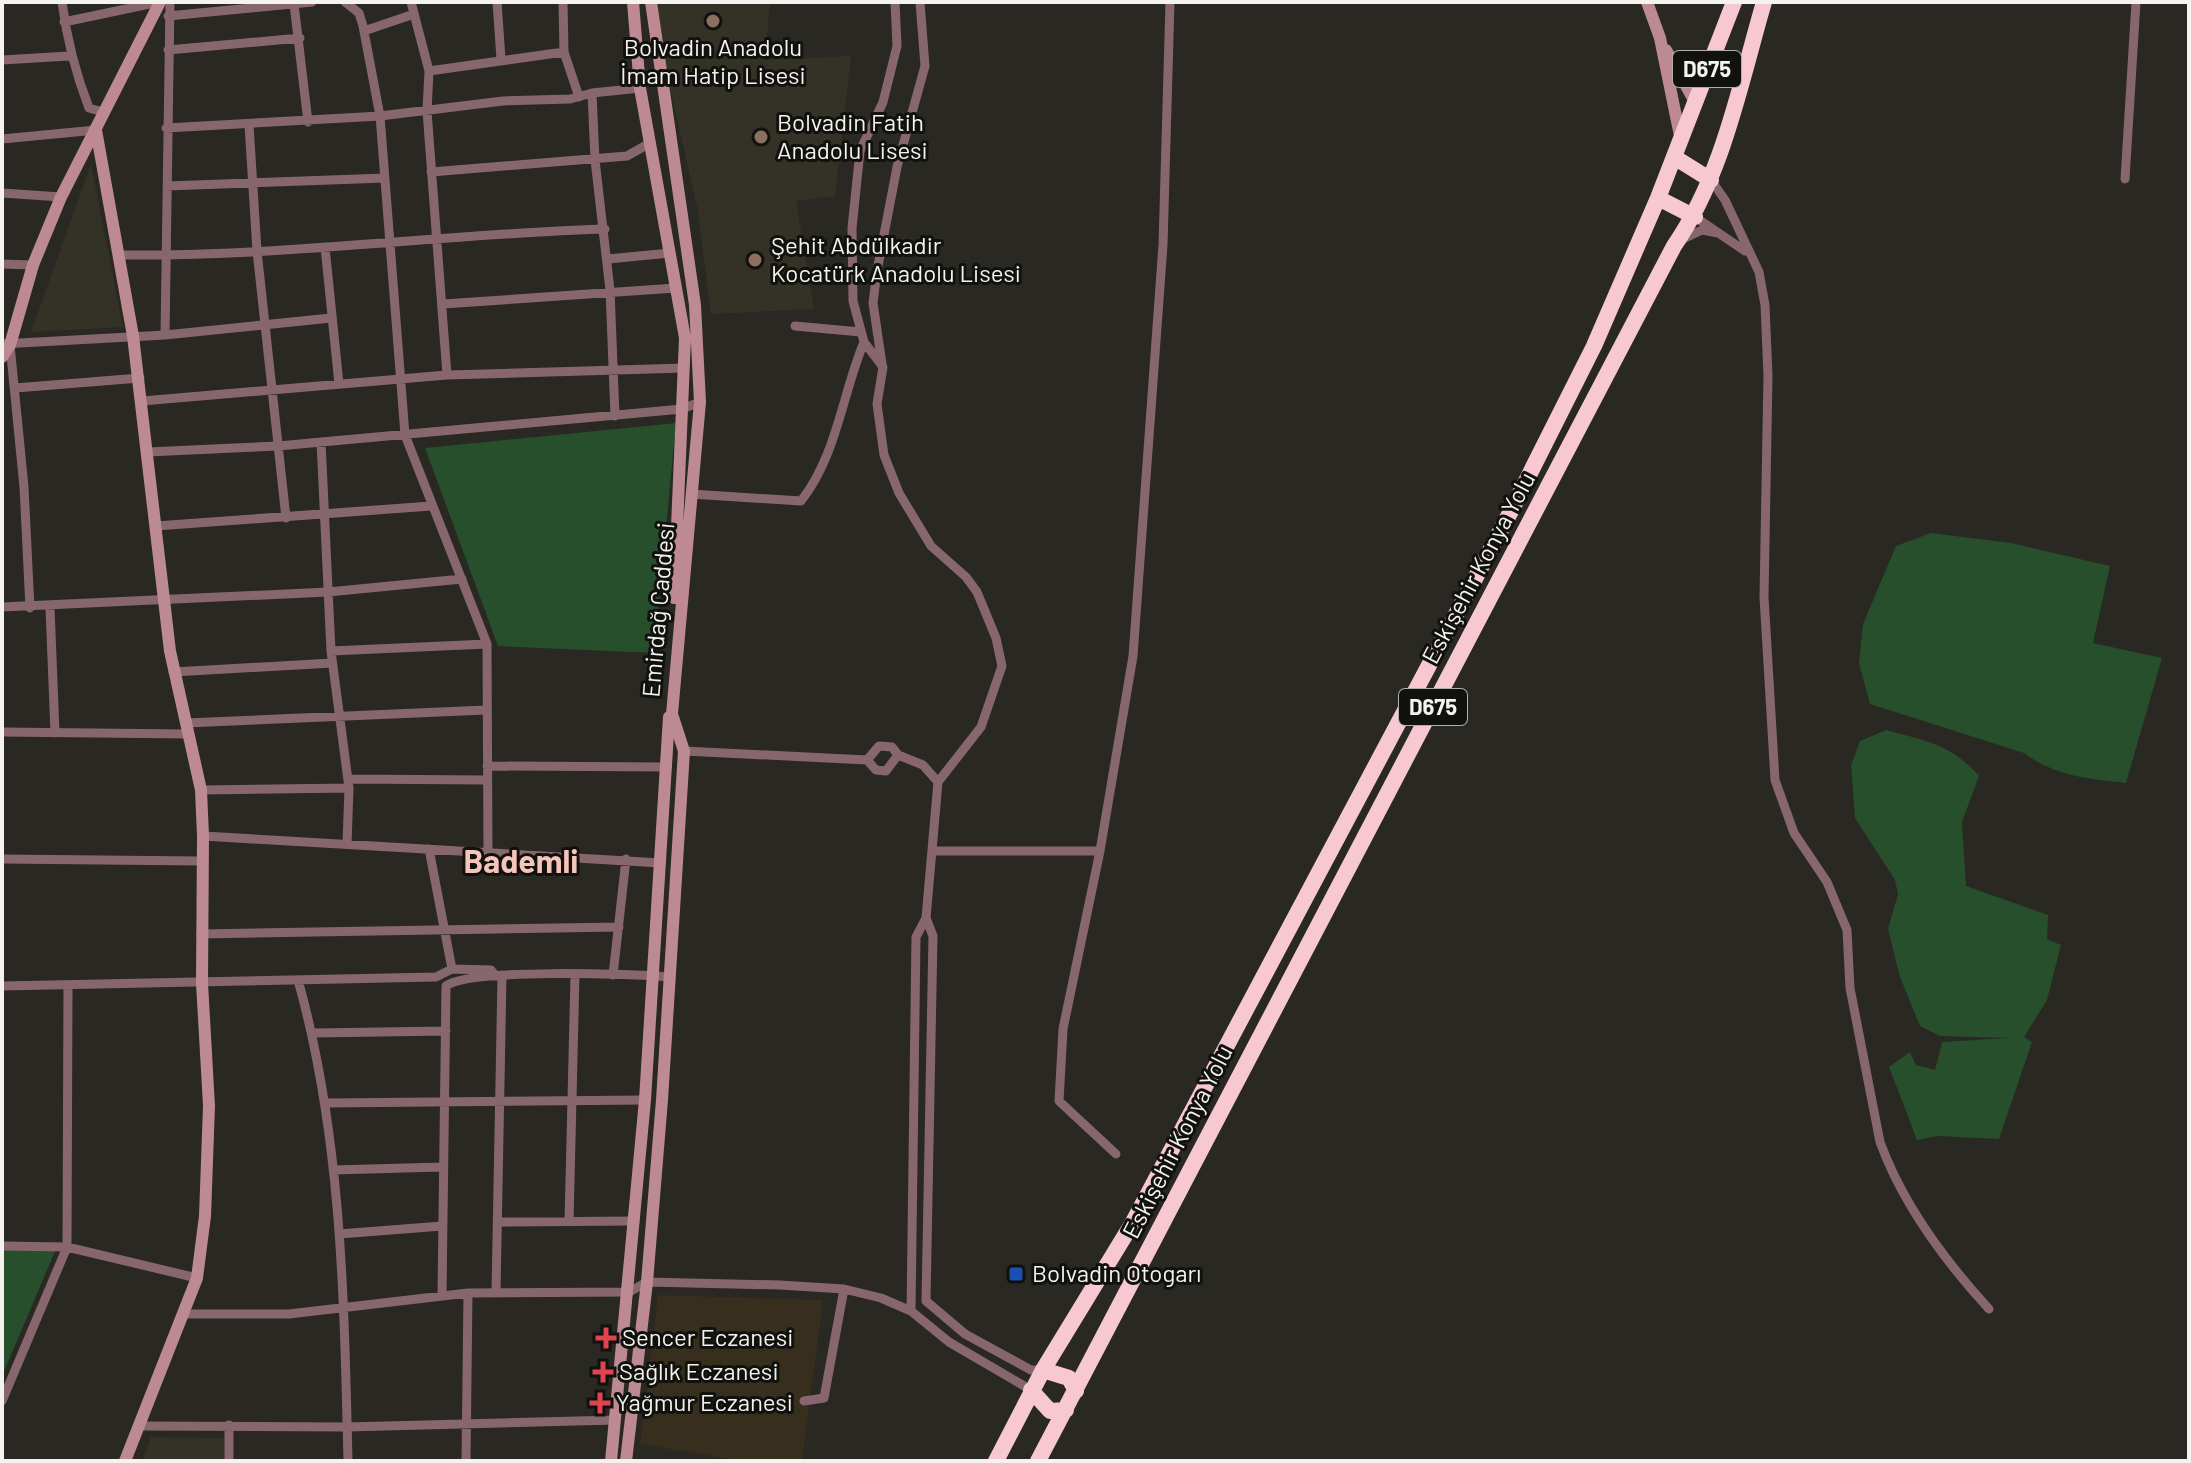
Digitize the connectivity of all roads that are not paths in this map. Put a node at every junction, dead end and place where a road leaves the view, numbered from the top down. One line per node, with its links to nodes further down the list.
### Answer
1 (62, 2): 21 (street)
2 (160, 2): 21 (street); 36 (main road)
3 (170, 2): 20 (street)
4 (312, 2): 18 (street)
5 (345, 2): 22 (street)
6 (411, 2): 19 (street)
7 (497, 2): 28 (street)
8 (563, 2): 26 (street)
9 (633, 2): 31 (main road, Emirdağ Caddesi)
10 (651, 2): 93 (main road, Emirdağ Caddesi)
11 (895, 2): 77 (street)
12 (920, 2): 83 (street)
13 (1170, 2): 133 (street)
14 (1647, 2): 24 (main road)
15 (1734, 2): 34 (highway, D675)
16 (1764, 2): 50 (highway, Eskişehir Konya Yolu / D675)
17 (2136, 2): 49 (street)
18 (294, 4): 20 (street); 23 (street)
19 (414, 14): 22 (street); 30 (street)
20 (168, 16): 25 (street)
21 (64, 22): 27 (street)
22 (364, 31): 37 (street)
23 (300, 38): 25 (street); 38 (street)
24 (1660, 40): 34 (main road); 42 (main road)
25 (168, 50): 40 (street)
26 (564, 52): 28 (street); 33 (street)
27 (69, 56): 29 (street); 36 (street)
28 (501, 59): 30 (street)
29 (2, 60)
30 (429, 71): 35 (street)
31 (640, 88): 32 (street); 44 (main road, Emirdağ Caddesi)
32 (592, 93): 33 (street); 46 (street)
33 (579, 97): 35 (street)
34 (1694, 100): 42 (highway, D675)
35 (427, 111): 37 (street); 47 (street)
36 (103, 112): 41 (main road)
37 (380, 116): 38 (street); 48 (street)
38 (308, 122): 39 (street)
39 (249, 125): 40 (street); 51 (street)
40 (166, 128): 52 (street)
41 (96, 130): 43 (street); 54 (main road); 66 (main road)
42 (1680, 136): 45 (highway, D675)
43 (2, 139)
44 (650, 143): 46 (street); 64 (main road, Emirdağ Caddesi)
45 (1674, 157): 50 (highway); 55 (highway, D675)
46 (595, 160): 47 (street); 57 (street)
47 (431, 172): 59 (street)
48 (385, 178): 51 (street); 60 (street)
49 (2125, 179)
50 (1711, 180): 56 (highway, Eskişehir Konya Yolu / D675); 65 (street)
51 (255, 183): 52 (street); 63 (street)
52 (167, 186): 67 (street)
53 (2, 193): 54 (street)
54 (61, 197): 70 (main road)
55 (1658, 198): 56 (highway); 182 (highway, D675)
56 (1695, 217): 58 (street); 61 (highway, Eskişehir Konya Yolu / D675)
57 (605, 229): 59 (street); 68 (street)
58 (1721, 233): 61 (street); 65 (street)
59 (435, 237): 60 (street); 73 (street)
60 (390, 243): 62 (street); 88 (street)
61 (1674, 246): 184 (highway, Eskişehir Konya Yolu / D675)
62 (325, 247): 63 (street); 74 (street)
63 (257, 251): 67 (street); 75 (street)
64 (670, 253): 68 (street); 71 (main road, Emirdağ Caddesi)
65 (1747, 253): 179 (street)
66 (118, 255): 67 (street); 79 (main road)
67 (166, 256): 78 (street)
68 (608, 259): 72 (street)
69 (2, 264): 70 (street)
70 (33, 265): 81 (main road)
71 (676, 288): 72 (street); 84 (main road, Emirdağ Caddesi)
72 (610, 290): 73 (street); 85 (street)
73 (443, 304): 86 (street)
74 (331, 318): 75 (street); 89 (street)
75 (264, 324): 78 (street); 91 (street)
76 (795, 326): 77 (street)
77 (861, 332): 80 (street)
78 (165, 335): 79 (street)
79 (133, 336): 81 (street); 87 (main road)
80 (864, 342): 83 (street); 100 (street)
81 (6, 344): 82 (main road); 90 (street)
82 (2, 357)
83 (883, 367): 126 (street)
84 (684, 368): 85 (street); 94 (main road, Emirdağ Caddesi)
85 (612, 370): 86 (street); 95 (street)
86 (447, 375): 88 (street)
87 (140, 378): 90 (street); 92 (main road)
88 (399, 380): 89 (street); 96 (street)
89 (339, 384): 91 (street)
90 (15, 388): 109 (street)
91 (272, 388): 92 (street); 98 (street)
92 (142, 401): 99 (main road)
93 (700, 402): 94 (street); 100 (main road, Emirdağ Caddesi)
94 (682, 409): 95 (street); 124 (main road, Emirdağ Caddesi)
95 (615, 416): 96 (street)
96 (405, 435): 97 (street); 101 (street)
97 (321, 442): 98 (street); 102 (street)
98 (278, 446): 99 (street); 103 (street)
99 (148, 452): 104 (main road)
100 (691, 494): 120 (main road, Emirdağ Caddesi)
101 (431, 506): 102 (street); 105 (street)
102 (326, 516): 103 (street); 106 (street)
103 (286, 518): 104 (street)
104 (156, 526): 107 (main road)
105 (462, 579): 106 (street); 111 (street)
106 (328, 592): 107 (street); 112 (street)
107 (163, 600): 110 (street); 114 (main road)
108 (2, 607): 109 (street)
109 (30, 608): 110 (street)
110 (50, 608): 119 (street)
111 (487, 644): 112 (street); 115 (street)
112 (331, 651): 113 (street)
113 (332, 663): 114 (street); 116 (street)
114 (173, 672): 117 (main road)
115 (486, 710): 116 (street); 123 (street)
116 (340, 716): 117 (street); 127 (street)
117 (187, 728): 119 (street); 128 (main road)
118 (2, 732): 119 (street)
119 (55, 733)
120 (684, 751): 122 (street); 148 (main road, Emirdağ Caddesi)
121 (898, 755): 122 (street); 122 (street); 126 (street)
122 (867, 760)
123 (487, 766): 124 (street); 125 (street)
124 (667, 767): 138 (main road, Emirdağ Caddesi)
125 (486, 780): 127 (street); 134 (street)
126 (938, 782): 132 (street)
127 (348, 784): 128 (street); 130 (street)
128 (201, 790): 129 (main road)
129 (203, 836): 130 (street); 137 (main road)
130 (347, 844): 131 (street)
131 (429, 849): 134 (street); 141 (street)
132 (934, 851): 133 (street); 139 (street)
133 (1100, 851): 160 (street)
134 (488, 852): 136 (street)
135 (2, 859): 137 (street)
136 (626, 859): 138 (street); 140 (street)
137 (201, 861): 142 (main road)
138 (661, 863): 147 (main road, Emirdağ Caddesi)
139 (926, 918): 177 (street); 180 (street)
140 (619, 927): 141 (street); 145 (street)
141 (444, 929): 142 (street); 143 (street)
142 (201, 934): 150 (main road)
143 (452, 969): 146 (street); 149 (street)
144 (575, 975): 145 (street); 146 (street); 158 (street)
145 (613, 975): 147 (street)
146 (498, 976): 153 (street); 157 (street)
147 (654, 976): 148 (street); 155 (main road, Emirdağ Caddesi)
148 (669, 977): 171 (main road, Emirdağ Caddesi)
149 (298, 980): 150 (street); 154 (street)
150 (202, 983): 152 (street); 170 (main road)
151 (2, 986): 152 (street)
152 (68, 987): 169 (street)
153 (446, 1031): 154 (street); 156 (street)
154 (313, 1033): 159 (street)
155 (645, 1100): 158 (street); 163 (main road, Emirdağ Caddesi)
156 (445, 1101): 157 (street); 159 (street); 161 (street)
157 (502, 1102): 158 (street); 164 (street)
158 (572, 1102): 165 (street)
159 (327, 1103): 162 (street)
160 (1116, 1154)
161 (442, 1167): 162 (street); 166 (street)
162 (333, 1170): 167 (street)
163 (635, 1221): 165 (street); 174 (main road, Emirdağ Caddesi)
164 (499, 1222): 165 (street); 173 (street)
165 (569, 1222)
166 (442, 1226): 167 (street); 176 (street)
167 (339, 1234): 178 (street)
168 (2, 1246): 169 (street)
169 (67, 1247): 170 (street); 185 (street)
170 (197, 1278): 181 (main road)
171 (647, 1282): 172 (street); 174 (street); 197 (main road, Emirdağ Caddesi)
172 (844, 1289): 180 (street); 186 (street)
173 (496, 1292): 174 (street); 175 (street)
174 (629, 1292): 187 (main road, Emirdağ Caddesi)
175 (468, 1293): 176 (street); 188 (street)
176 (442, 1296): 178 (street)
177 (926, 1301): 180 (street); 182 (street)
178 (345, 1308): 181 (street); 191 (street)
179 (1989, 1309)
180 (911, 1311): 183 (street)
181 (184, 1314): 190 (main road)
182 (1043, 1370): 183 (highway, D675); 184 (highway)
183 (1031, 1390): 184 (highway); 198 (highway, D675)
184 (1071, 1400): 199 (highway, D675)
185 (2, 1401)
186 (804, 1401)
187 (616, 1420): 188 (street); 196 (main road, Emirdağ Caddesi)
188 (468, 1424): 191 (street); 195 (street)
189 (229, 1425): 190 (street); 191 (street); 193 (street)
190 (141, 1426): 192 (main road)
191 (347, 1427): 194 (street)
192 (125, 1461)
193 (229, 1461)
194 (348, 1461)
195 (466, 1461)
196 (611, 1461)
197 (626, 1461)
198 (996, 1461)
199 (1038, 1461)

